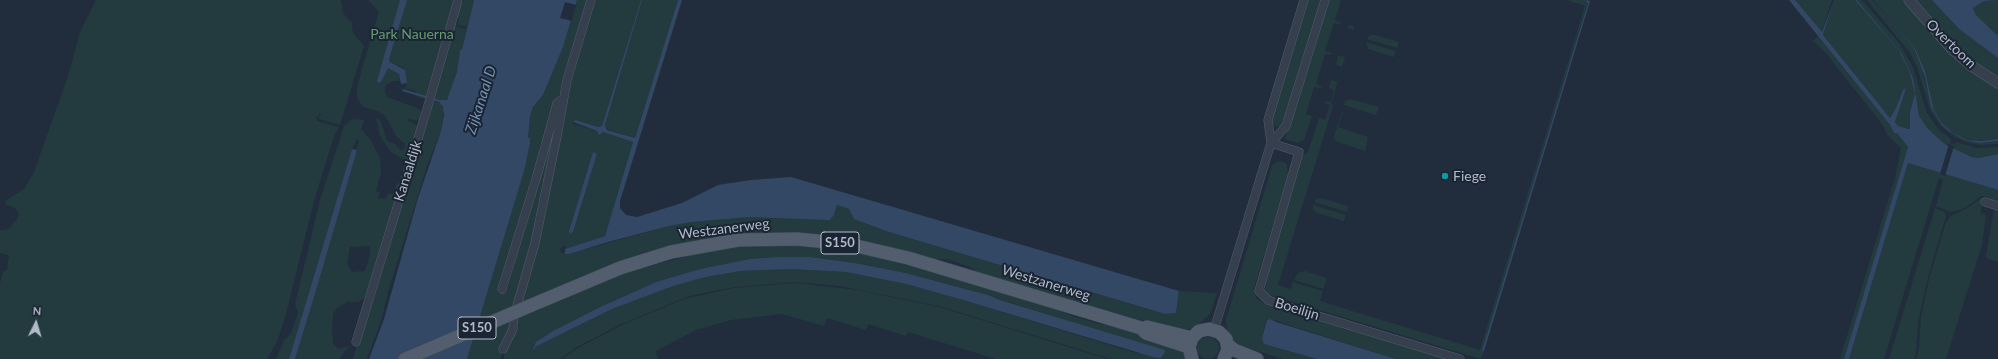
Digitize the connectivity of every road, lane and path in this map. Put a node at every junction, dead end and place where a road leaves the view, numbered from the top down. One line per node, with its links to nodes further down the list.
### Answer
1 (458, 0): 13 (street, Kanaaldijk)
2 (591, 0): 7 (street)
3 (1304, 0): 8 (street)
4 (1325, 0): 8 (street)
5 (1909, 0): 6 (street, Overtoom)
6 (1998, 83)
7 (563, 98): 11 (street); 16 (street)
8 (1271, 143): 12 (street); 20 (street, Boeilijn)
9 (1985, 202): 10 (street)
10 (1998, 206)
11 (502, 289)
12 (1214, 330): 14 (main road); 15 (main road, S150)
13 (356, 342)
14 (1227, 344): 18 (main road); 19 (main road)
15 (1191, 348): 17 (main road, Westzanerweg / S150, bridge)
16 (503, 349)
17 (410, 357)
18 (1224, 359)
19 (1257, 359)
20 (1460, 359)

